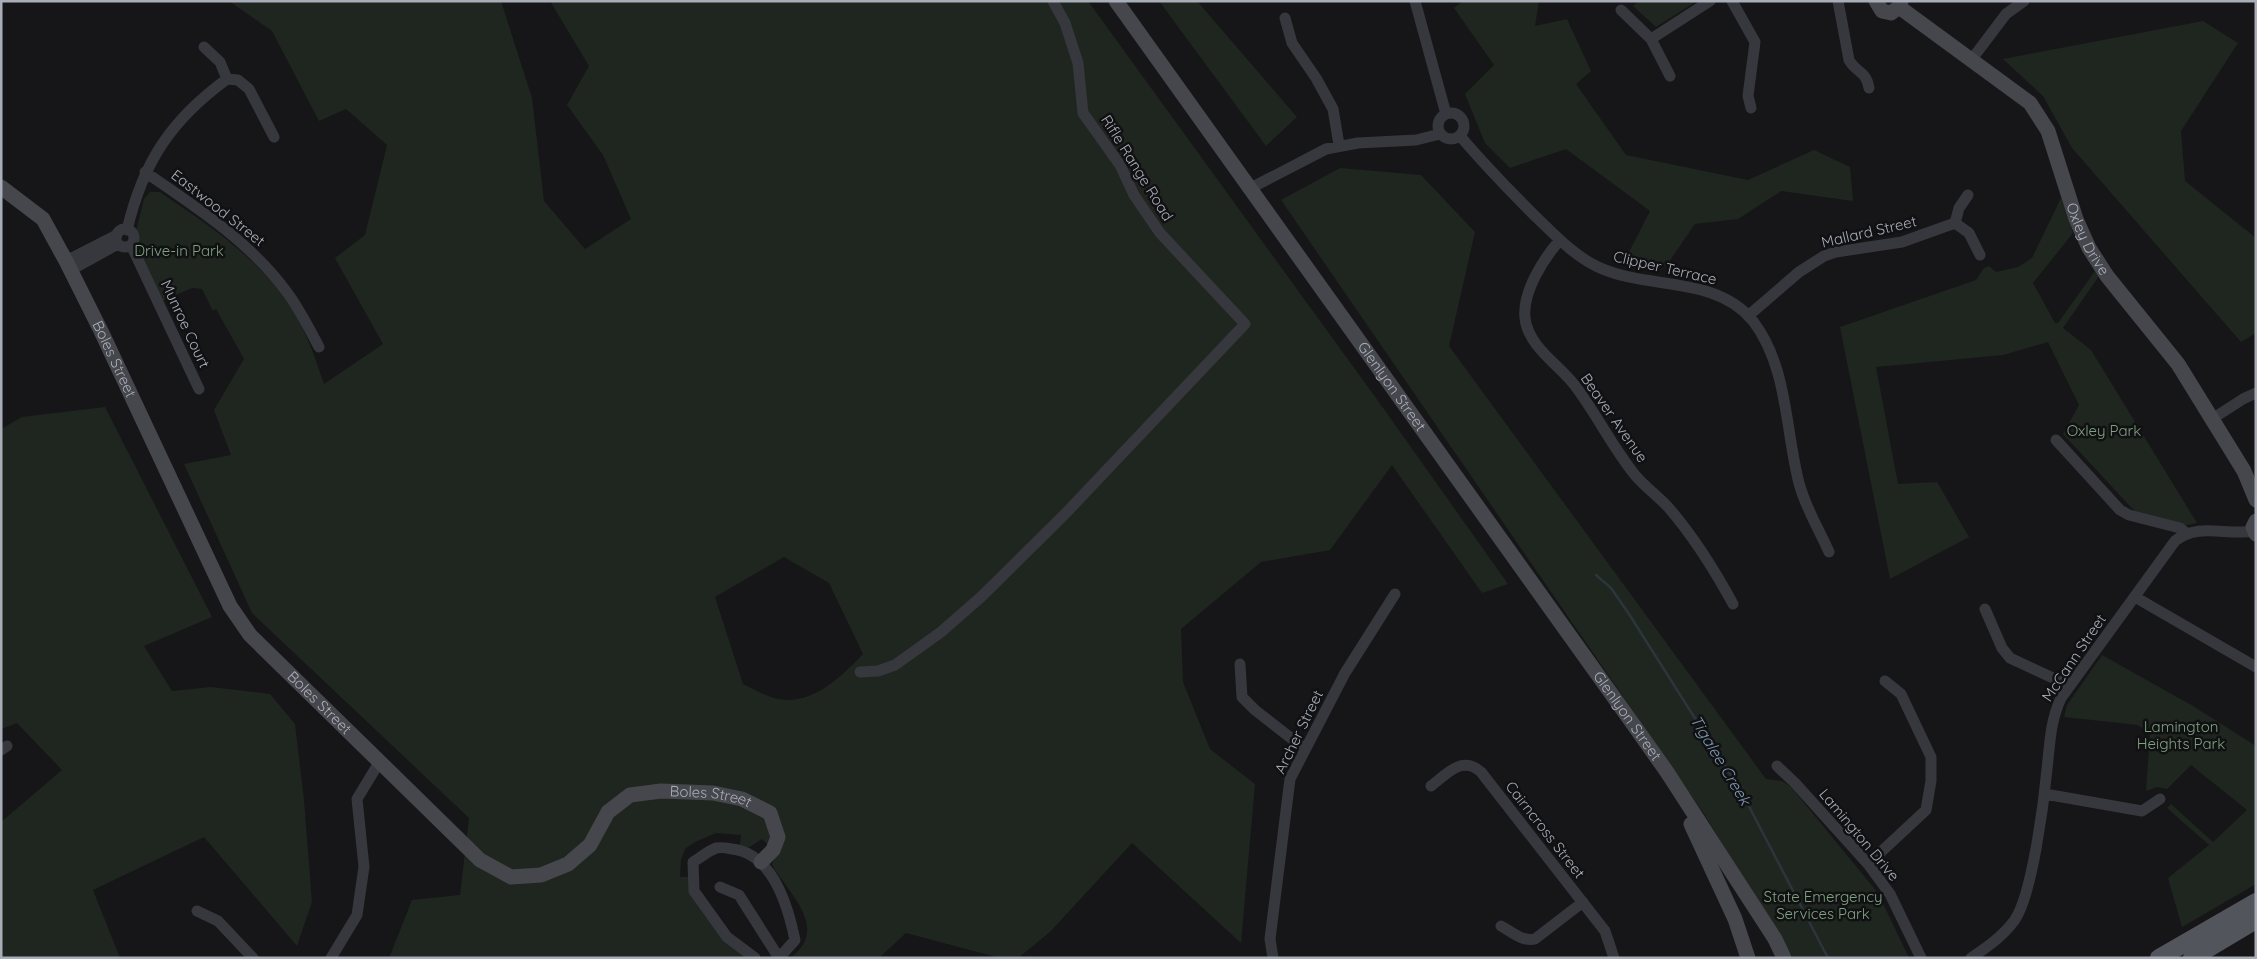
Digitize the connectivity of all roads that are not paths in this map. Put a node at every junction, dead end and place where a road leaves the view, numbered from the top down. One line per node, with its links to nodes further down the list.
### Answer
1 (1053, 1): 49 (street, Rifle Range Road)
2 (1116, 1): 26 (street, Glenlyon Street)
3 (1414, 1): 19 (street)
4 (1710, 1): 12 (street)
5 (1732, 1): 18 (street)
6 (1838, 1): 17 (street)
7 (1876, 1): 9 (street)
8 (2024, 1): 14 (street)
9 (1900, 4): 14 (street, Oxley Drive)
10 (1621, 10): 12 (street)
11 (1285, 18): 23 (street)
12 (1651, 39): 15 (street)
13 (204, 46): 16 (street)
14 (1972, 60): 37 (street, Oxley Drive)
15 (1670, 76)
16 (227, 79): 21 (street); 24 (street)
17 (1869, 88)
18 (1751, 108)
19 (1446, 114): 20 (street); 22 (street)
20 (1440, 134): 22 (street); 23 (street)
21 (274, 136)
22 (1460, 136): 30 (street, Clipper Terrace)
23 (1339, 145): 26 (street)
24 (145, 172): 29 (street); 34 (street, Eastwood Street)
25 (1, 187): 32 (street, Boles Street)
26 (1249, 189): 55 (street, Glenlyon Street)
27 (1968, 195): 28 (street)
28 (1955, 223): 31 (street); 33 (street, Mallard Street)
29 (121, 236): 32 (street); 35 (street, Munroe Court)
30 (1560, 240): 33 (street, Clipper Terrace); 45 (street, Beaver Avenue)
31 (1980, 255)
32 (68, 266): 53 (street, Boles Street)
33 (1748, 316): 42 (street, Clipper Terrace)
34 (319, 347)
35 (199, 389)
36 (2256, 393): 37 (street)
37 (2212, 419): 39 (street, Oxley Drive)
38 (2056, 440): 41 (street)
39 (2256, 500)
40 (2255, 529): 41 (street)
41 (2186, 533): 44 (street, McCann Street)
42 (1829, 552)
43 (1395, 594): 52 (street, Archer Street)
44 (2135, 597): 48 (street); 51 (street, McCann Street)
45 (1733, 604)
46 (1985, 610): 51 (street)
47 (1240, 664): 52 (street)
48 (2256, 667)
49 (860, 672)
50 (1885, 681): 60 (street)
51 (2070, 686): 57 (street, McCann Street)
52 (1305, 749): 71 (street, Archer Street)
53 (380, 761): 59 (street, Boles Street); 68 (street)
54 (1777, 766): 60 (street, Lamington Drive)
55 (1666, 772): 73 (street, Glenlyon Street); 74 (street, Glenlyon Street)
56 (1431, 786): 62 (street, Cairncross Street)
57 (2045, 794): 58 (street); 76 (street, McCann Street)
58 (2160, 799)
59 (760, 862): 69 (street); 70 (street)
60 (1868, 864): 75 (street, Lamington Drive)
61 (720, 888): 70 (street)
62 (1583, 902): 66 (street); 72 (street, Cairncross Street)
63 (2256, 902): 77 (main road)
64 (197, 911): 67 (street)
65 (2256, 920): 78 (main road)
66 (1501, 926)
67 (252, 958)
68 (331, 958)
69 (755, 958)
70 (779, 958)
71 (1274, 958)
72 (1614, 958)
73 (1748, 958)
74 (1784, 958)
75 (1921, 958)
76 (1971, 958)
77 (2159, 958)
78 (2192, 958)

